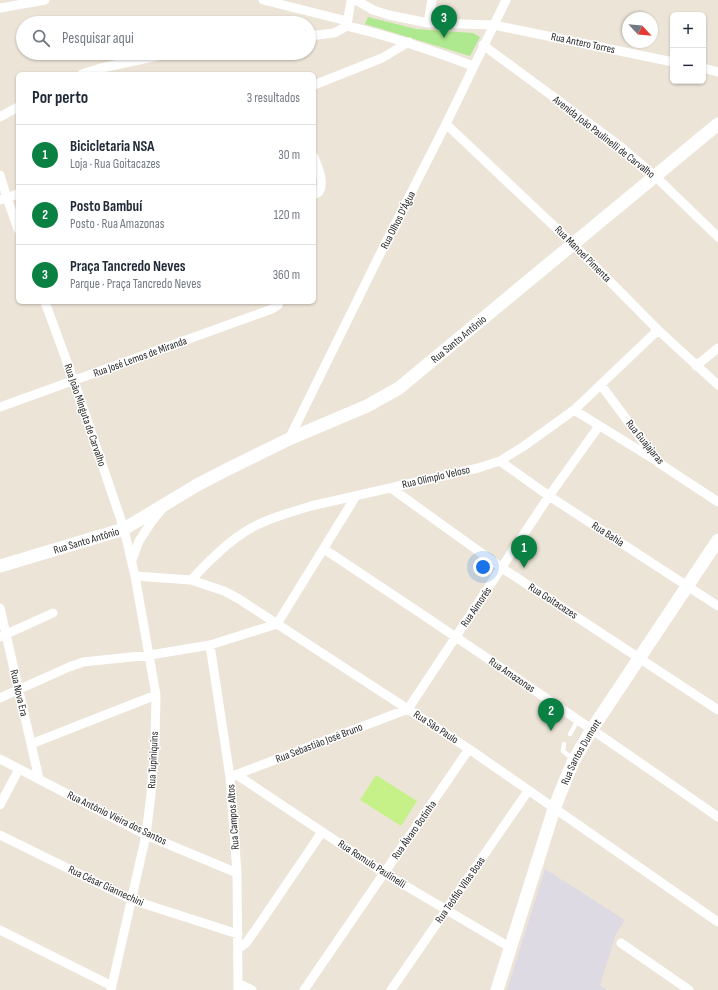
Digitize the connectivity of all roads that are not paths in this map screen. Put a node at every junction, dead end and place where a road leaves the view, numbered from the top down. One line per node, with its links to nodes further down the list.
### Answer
1 (45, 0): 7 (street)
2 (263, 0): 9 (street)
3 (351, 0): 9 (street)
4 (356, 0): 8 (street, Rua Antero Torres)
5 (432, 0): 8 (street)
6 (506, 0): 10 (street, Rua Olhos D'Água)
7 (0, 8)
8 (428, 23): 10 (street, Rua Antero Torres)
9 (347, 24): 11 (street); 12 (street)
10 (494, 25): 13 (street, Rua Olhos D'Água); 15 (street, Rua Antero Torres)
11 (316, 35)
12 (409, 42): 16 (street); 20 (street)
13 (483, 45): 16 (street, Rua Olhos D'Água); 27 (street, Avenida João Paulinelli de Carvalho)
14 (139, 60): 18 (street)
15 (670, 61)
16 (473, 66): 23 (street, Rua Olhos D'Água)
17 (706, 69): 19 (street)
18 (88, 72)
19 (718, 72)
20 (316, 84)
21 (16, 108): 22 (street)
22 (0, 117)
23 (446, 124): 33 (street, Rua Manoel Pimenta); 45 (street, Rua Olhos D'Água)
24 (718, 124): 27 (street, Rua Santo Antônio)
25 (316, 162): 28 (street)
26 (0, 175): 30 (street)
27 (655, 176): 32 (street, Avenida João Paulinelli de Carvalho); 33 (street, Rua Santo Antônio)
28 (316, 194)
29 (16, 195): 30 (street)
30 (3, 199): 31 (street)
31 (16, 225)
32 (718, 237)
33 (573, 244): 36 (street, Rua Manoel Pimenta); 45 (street, Rua Santo Antônio)
34 (46, 304): 39 (street, Rua João Minguta de Carvalho)
35 (277, 304): 39 (street, Rua José Lemos de Miranda)
36 (658, 330): 38 (street, Rua Manoel Pimenta); 40 (street, Rua Olímpio Veloso)
37 (718, 348): 38 (street)
38 (696, 366): 41 (street, Rua Manoel Pimenta)
39 (74, 381): 42 (street, Rua José Lemos de Miranda); 53 (street, Rua João Minguta de Carvalho)
40 (602, 385): 43 (street, Rua Olímpio Veloso); 47 (street, Rua Guajajaras)
41 (718, 385)
42 (0, 407)
43 (574, 410): 44 (street); 46 (street, Rua Olímpio Veloso)
44 (599, 426): 47 (street); 50 (street, Rua Aimorés)
45 (289, 439): 52 (street, Rua Santo Antônio)
46 (500, 461): 48 (street, Rua Olímpio Veloso); 50 (street, Rua Bahia)
47 (659, 462): 51 (street, Rua Guajajaras)
48 (391, 488): 49 (street, Rua Olímpio Veloso); 58 (street, Rua Goitacazes)
49 (356, 496): 55 (street); 60 (street, Rua Olímpio Veloso)
50 (549, 496): 58 (street, Rua Aimorés); 61 (street, Rua Bahia)
51 (718, 502)
52 (167, 503): 53 (street, Rua Santo Antônio); 56 (street, Rua Santo Antônio)
53 (124, 528): 56 (street, Rua Tupiniquins); 57 (street, Rua Santo Antônio)
54 (718, 540): 61 (street, Rua Santos Dumont)
55 (324, 549): 65 (street); 67 (street, Rua Amazonas)
56 (132, 562): 59 (street, Rua Tupiniquins)
57 (0, 566)
58 (502, 568): 67 (street, Rua Aimorés); 70 (street, Rua Goitacazes)
59 (135, 576): 60 (street, Rua São Paulo); 69 (street, Rua Tupiniquins)
60 (191, 580): 65 (street, Rua São Paulo)
61 (687, 586): 62 (street, Rua Bahia); 70 (street, Rua Santos Dumont)
62 (718, 606)
63 (0, 608): 66 (street, Rua Nova Era)
64 (53, 613): 66 (street)
65 (277, 624): 68 (street); 74 (street, Rua São Paulo)
66 (3, 636): 71 (street, Rua Nova Era)
67 (456, 637): 74 (street, Rua Aimorés); 76 (street, Rua Amazonas)
68 (210, 645): 69 (street); 85 (street, Rua Campos Altos)
69 (150, 655): 71 (street); 72 (street, Rua Tupiniquins)
70 (639, 658): 75 (street, Rua Goitacazes); 77 (street, Rua Santos Dumont)
71 (18, 690): 73 (street); 79 (street, Rua Nova Era)
72 (156, 695): 79 (street); 92 (street, Rua Tupiniquins)
73 (0, 698)
74 (408, 709): 81 (street, Rua São Paulo); 85 (street, Rua Sebastião José Bruno)
75 (718, 710)
76 (578, 720): 77 (street, Rua Amazonas); 78 (lane)
77 (592, 729): 82 (street, Rua Santos Dumont); 90 (street, Rua Amazonas)
78 (570, 734)
79 (31, 744): 86 (street, Rua Nova Era)
80 (564, 744): 82 (lane)
81 (469, 749): 87 (street, Rua São Paulo); 95 (street, Rua Álvaro Botinha)
82 (574, 760): 89 (street, Rua Santos Dumont)
83 (1, 761): 84 (street, Rua Antônio Vieira dos Santos)
84 (19, 769): 86 (street, Rua Antônio Vieira dos Santos); 88 (street)
85 (233, 776): 91 (street, Rua Romulo Paulinelli); 94 (street, Rua Campos Altos)
86 (39, 779): 92 (street, Rua Antônio Vieira dos Santos)
87 (528, 791): 89 (street, Rua São Paulo); 97 (street, Rua Teófilo Vilas Boas)
88 (0, 805)
89 (554, 809): 98 (street, Rua São Paulo); 102 (street, Rua Santos Dumont)
90 (718, 817)
91 (322, 832): 95 (street, Rua Romulo Paulinelli); 103 (street)
92 (146, 834): 94 (street, Rua Antônio Vieira dos Santos); 96 (street, Rua Tupiniquins)
93 (0, 835): 96 (street, Rua César Giannechini)
94 (237, 872): 100 (street, Rua Campos Altos)
95 (384, 873): 97 (street, Rua Romulo Paulinelli); 107 (street, Rua Álvaro Botinha)
96 (132, 900): 100 (street, Rua César Giannechini); 105 (street, Rua Tupiniquins)
97 (445, 910): 102 (street, Rua Romulo Paulinelli); 108 (street, Rua Teófilo Vilas Boas)
98 (718, 922)
99 (0, 930): 105 (street)
100 (238, 934): 103 (street, Rua Campos Altos)
101 (621, 943): 110 (street)
102 (511, 948): 109 (street, Rua Santos Dumont)
103 (238, 949): 104 (street, Rua Campos Altos)
104 (238, 987): 106 (street)
105 (112, 988)
106 (252, 990)
107 (304, 990)
108 (391, 990)
109 (497, 990)
110 (689, 990)

